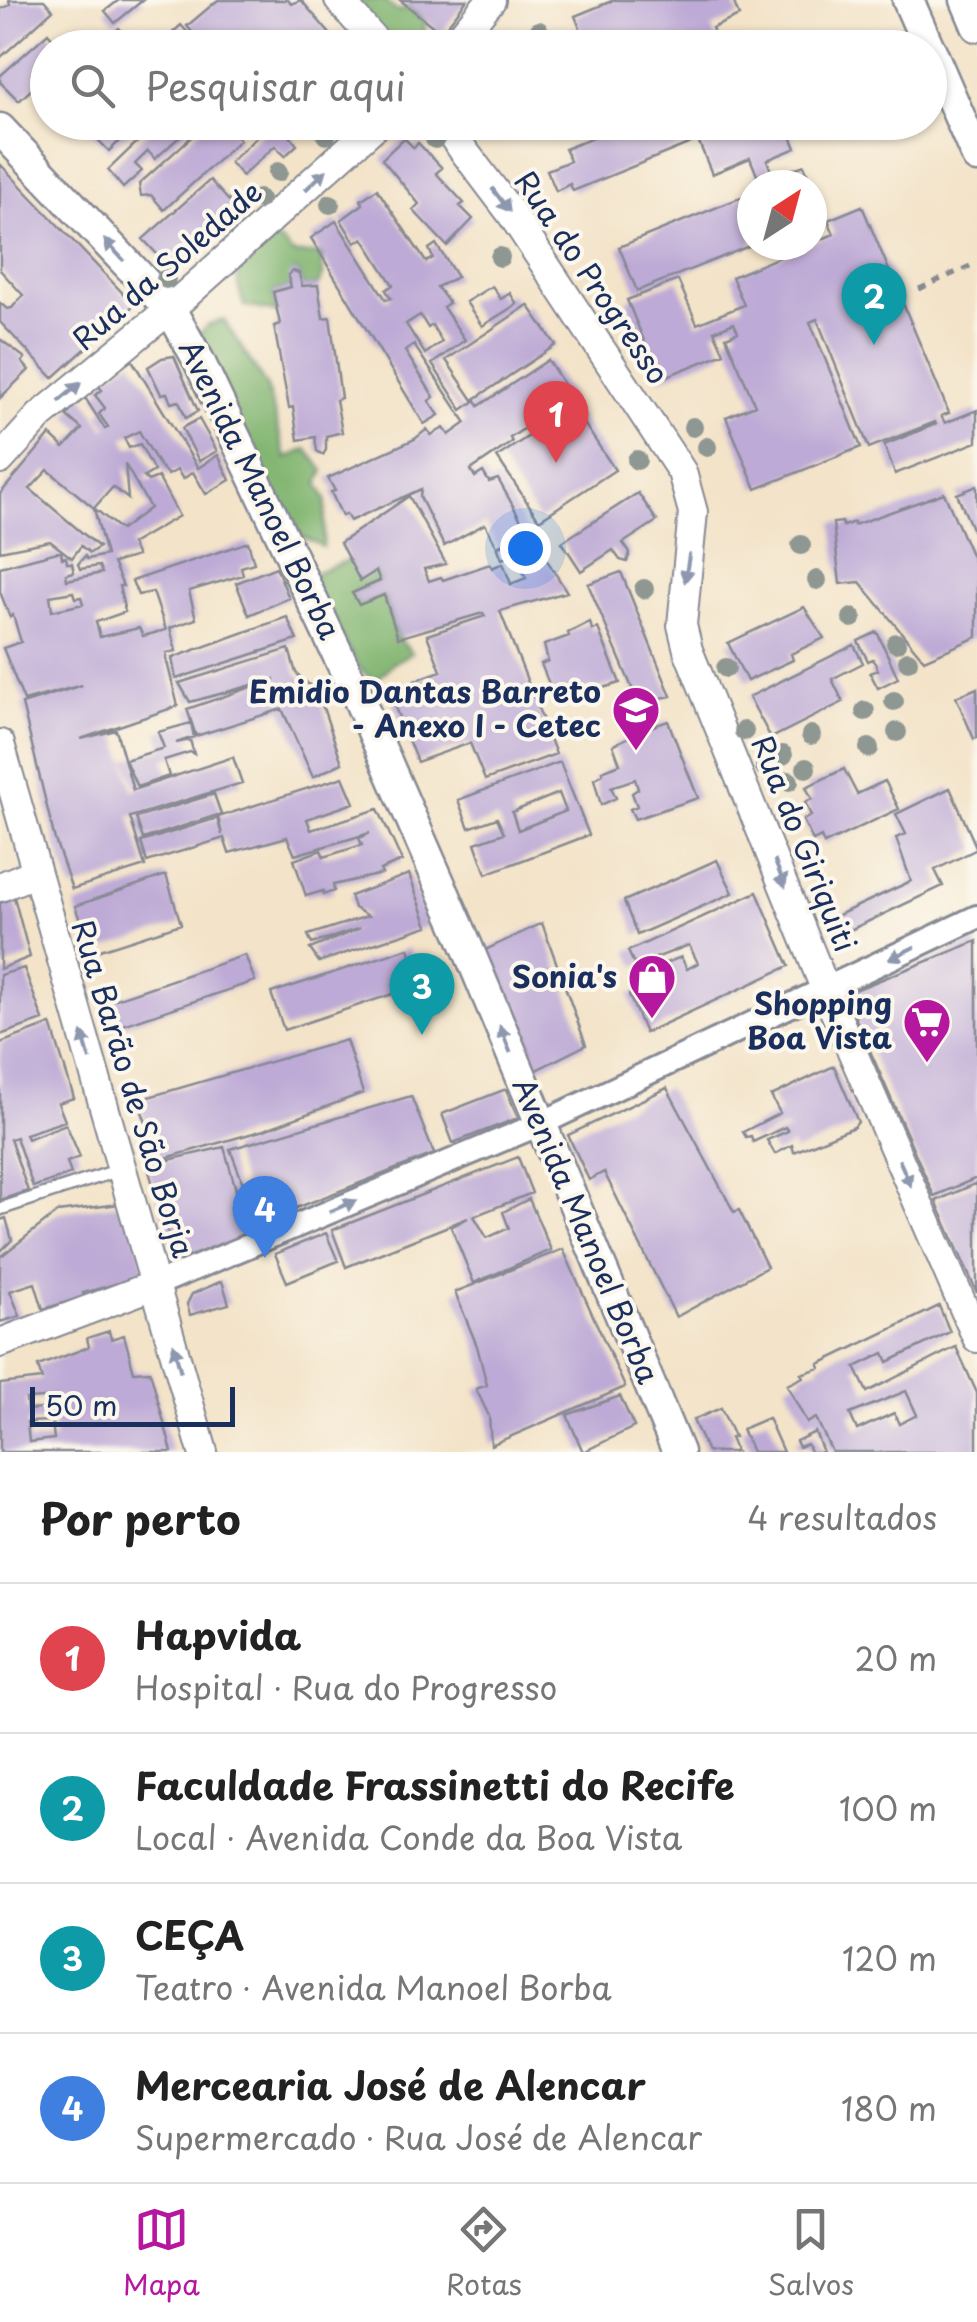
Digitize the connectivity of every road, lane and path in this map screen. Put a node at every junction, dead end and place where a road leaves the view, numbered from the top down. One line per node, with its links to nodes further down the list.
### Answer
1 (339, 0): 6 (street)
2 (490, 0): 7 (street)
3 (908, 0): 8 (main road)
4 (966, 0): 5 (main road)
5 (977, 26)
6 (365, 30)
7 (466, 30)
8 (921, 30)
9 (947, 89): 13 (main road)
10 (0, 129): 16 (main road, Avenida Manoel Borba, one-way to 10)
11 (359, 140): 16 (street, Rua da Soledade, one-way to 11)
12 (456, 140): 18 (street, Rua do Progresso, one-way to 18)
13 (977, 157)
14 (977, 263): 15 (path)
15 (919, 288)
16 (170, 309): 17 (street, Rua da Soledade, one-way to 16); 24 (main road, Avenida Manoel Borba, one-way to 16)
17 (0, 460)
18 (682, 472): 23 (street, Rua do Giriquiti, one-way to 23)
19 (0, 744): 20 (street, Rua Barão de São Borja)
20 (34, 873): 21 (street); 25 (street, Rua Barão de São Borja, one-way to 20)
21 (0, 887)
22 (977, 917): 23 (street, one-way to 23)
23 (827, 989): 24 (street); 28 (street, Rua do Giriquiti, one-way to 28)
24 (540, 1124): 27 (street, one-way to 24); 31 (main road, Avenida Manoel Borba)
25 (122, 1169): 26 (lane); 27 (street, Rua Barão de São Borja)
26 (0, 1209)
27 (156, 1284): 29 (street); 30 (street, Rua Barão de São Borja, one-way to 27)
28 (977, 1338)
29 (0, 1343)
30 (203, 1452)
31 (678, 1452)

